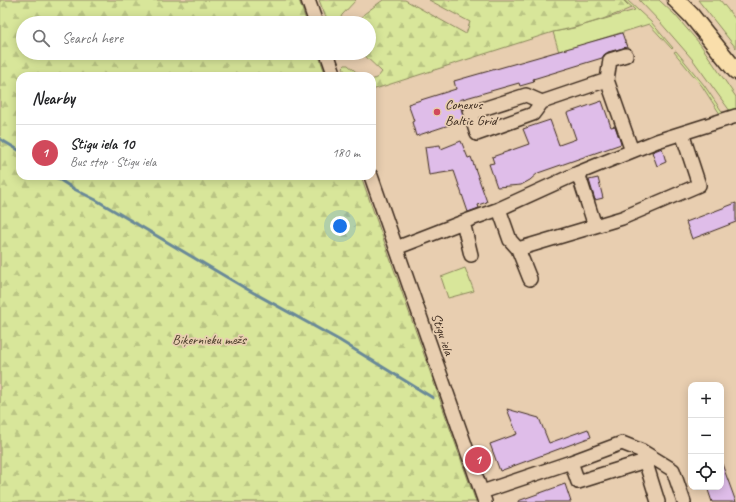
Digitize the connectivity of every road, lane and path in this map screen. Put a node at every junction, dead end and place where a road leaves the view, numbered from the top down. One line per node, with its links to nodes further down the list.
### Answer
1 (308, 0): 3 (street)
2 (676, 0): 6 (main road)
3 (314, 16)
4 (626, 55): 8 (street)
5 (329, 60): 7 (street)
6 (736, 71)
7 (334, 72)
8 (607, 80): 9 (street); 12 (street)
9 (542, 102): 9 (street)
10 (736, 116): 11 (street)
11 (682, 133): 12 (street); 17 (street)
12 (632, 151): 13 (street)
13 (578, 173): 15 (street); 17 (street)
14 (372, 180): 18 (street, Stigu iela)
15 (498, 209): 16 (street); 19 (street)
16 (463, 222): 18 (street); 20 (street)
17 (595, 226): 19 (street)
18 (396, 248): 24 (street, Stigu iela)
19 (518, 249): 21 (street)
20 (471, 255)
21 (530, 279)
22 (644, 456): 23 (street); 23 (street); 25 (street); 26 (street)
23 (571, 462): 24 (street)
24 (484, 497)
25 (658, 502)
26 (684, 502)

